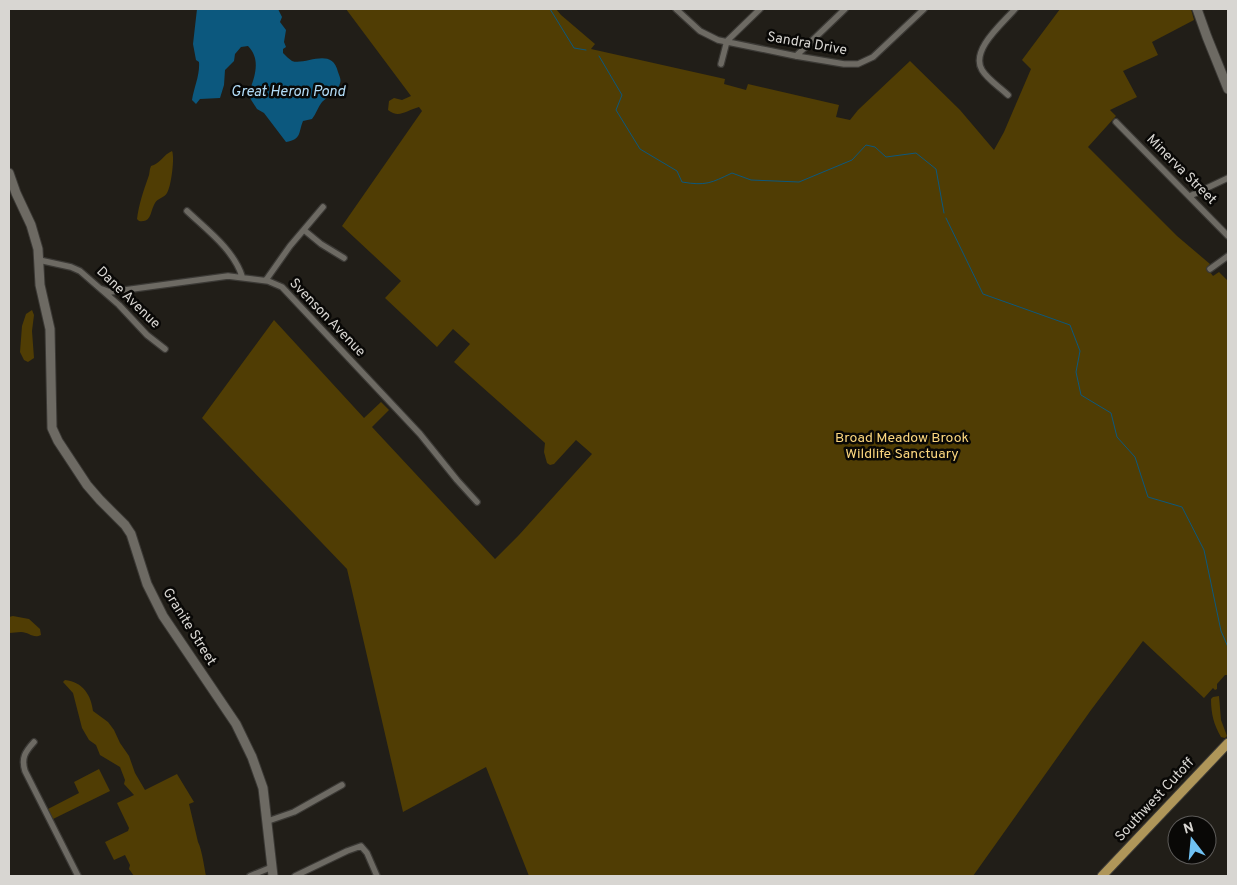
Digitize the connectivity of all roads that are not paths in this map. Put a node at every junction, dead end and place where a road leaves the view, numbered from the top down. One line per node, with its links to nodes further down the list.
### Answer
1 (676, 9): 7 (street, Sandra Drive)
2 (760, 9): 7 (street)
3 (845, 9): 8 (street)
4 (924, 9): 8 (street, Sandra Drive)
5 (1016, 9): 11 (street)
6 (1197, 9): 10 (street)
7 (726, 42): 8 (street, Sandra Drive); 9 (street)
8 (796, 56)
9 (721, 64)
10 (1228, 89)
11 (1008, 94)
12 (1116, 122): 15 (street, Minerva Street)
13 (9, 173): 22 (street, Granite Street)
14 (1228, 178): 15 (street)
15 (1190, 196): 19 (street, Minerva Street)
16 (323, 207): 18 (street)
17 (187, 211): 24 (street)
18 (304, 230): 21 (street); 25 (street)
19 (1228, 236)
20 (1228, 256): 23 (street)
21 (344, 258)
22 (39, 260): 26 (street, Dane Avenue); 32 (street, Granite Street)
23 (1210, 269)
24 (242, 276): 25 (street, Svenson Avenue); 26 (street, Svenson Avenue)
25 (266, 280): 28 (street, Svenson Avenue)
26 (102, 290): 27 (street, Dane Avenue)
27 (165, 350)
28 (477, 502)
29 (34, 742): 34 (street)
30 (1228, 743): 38 (main road, Southwest Cutoff)
31 (342, 785): 32 (street)
32 (268, 821): 33 (street, Granite Street)
33 (272, 872): 35 (street)
34 (78, 876)
35 (250, 876)
36 (295, 876): 37 (street)
37 (377, 876)
38 (1102, 876)

